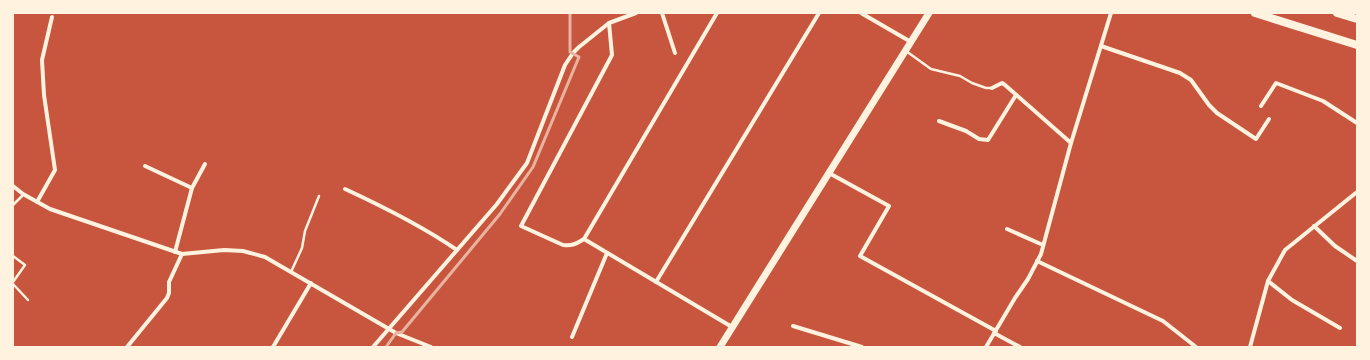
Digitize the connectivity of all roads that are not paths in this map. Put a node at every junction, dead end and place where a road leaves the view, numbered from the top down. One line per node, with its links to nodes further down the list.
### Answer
1 (636, 13): 12 (street)
2 (662, 13): 17 (street)
3 (717, 13): 38 (street)
4 (819, 13): 49 (street)
5 (862, 13): 13 (street)
6 (929, 13): 13 (main road)
7 (1111, 13): 15 (street)
8 (1255, 13): 14 (highway)
9 (1338, 13): 11 (highway)
10 (52, 17): 34 (street)
11 (1357, 19)
12 (610, 23): 38 (street); 40 (street)
13 (911, 42): 16 (main road)
14 (1357, 45)
15 (1101, 46): 21 (street); 24 (street)
16 (906, 51): 18 (lane); 27 (main road)
17 (675, 53)
18 (992, 88): 19 (street)
19 (1016, 95): 22 (street); 24 (street)
20 (1261, 106): 23 (street)
21 (1269, 119)
22 (940, 121)
23 (1357, 123)
24 (1071, 143): 39 (street)
25 (205, 164): 29 (street)
26 (145, 166): 29 (street)
27 (829, 174): 54 (main road); 57 (street)
28 (13, 186): 32 (street)
29 (192, 188): 41 (street)
30 (345, 189): 40 (street)
31 (1357, 192): 36 (street)
32 (23, 194): 34 (street); 35 (lane)
33 (319, 196): 47 (lane)
34 (38, 202): 41 (street)
35 (13, 205)
36 (1314, 226): 46 (street); 48 (street)
37 (1007, 229): 39 (street)
38 (584, 239): 42 (street)
39 (1043, 245): 45 (street)
40 (457, 250): 55 (street)
41 (175, 252): 43 (street)
42 (608, 253): 49 (street); 58 (street)
43 (182, 254): 47 (street); 59 (street)
44 (13, 256): 50 (lane)
45 (1037, 261): 57 (street); 67 (street)
46 (1357, 262)
47 (291, 272): 51 (street)
48 (1268, 281): 56 (street); 68 (street)
49 (656, 282): 54 (street)
50 (13, 283): 52 (lane)
51 (311, 284): 55 (street); 60 (street)
52 (28, 300)
53 (793, 326): 64 (street)
54 (732, 327): 63 (main road)
55 (388, 328): 61 (street); 62 (street)
56 (1340, 328)
57 (995, 332): 65 (street); 66 (street)
58 (572, 337)
59 (127, 347)
60 (273, 347)
61 (373, 347)
62 (431, 347)
63 (720, 347)
64 (862, 347)
65 (986, 347)
66 (1020, 347)
67 (1196, 347)
68 (1250, 347)

